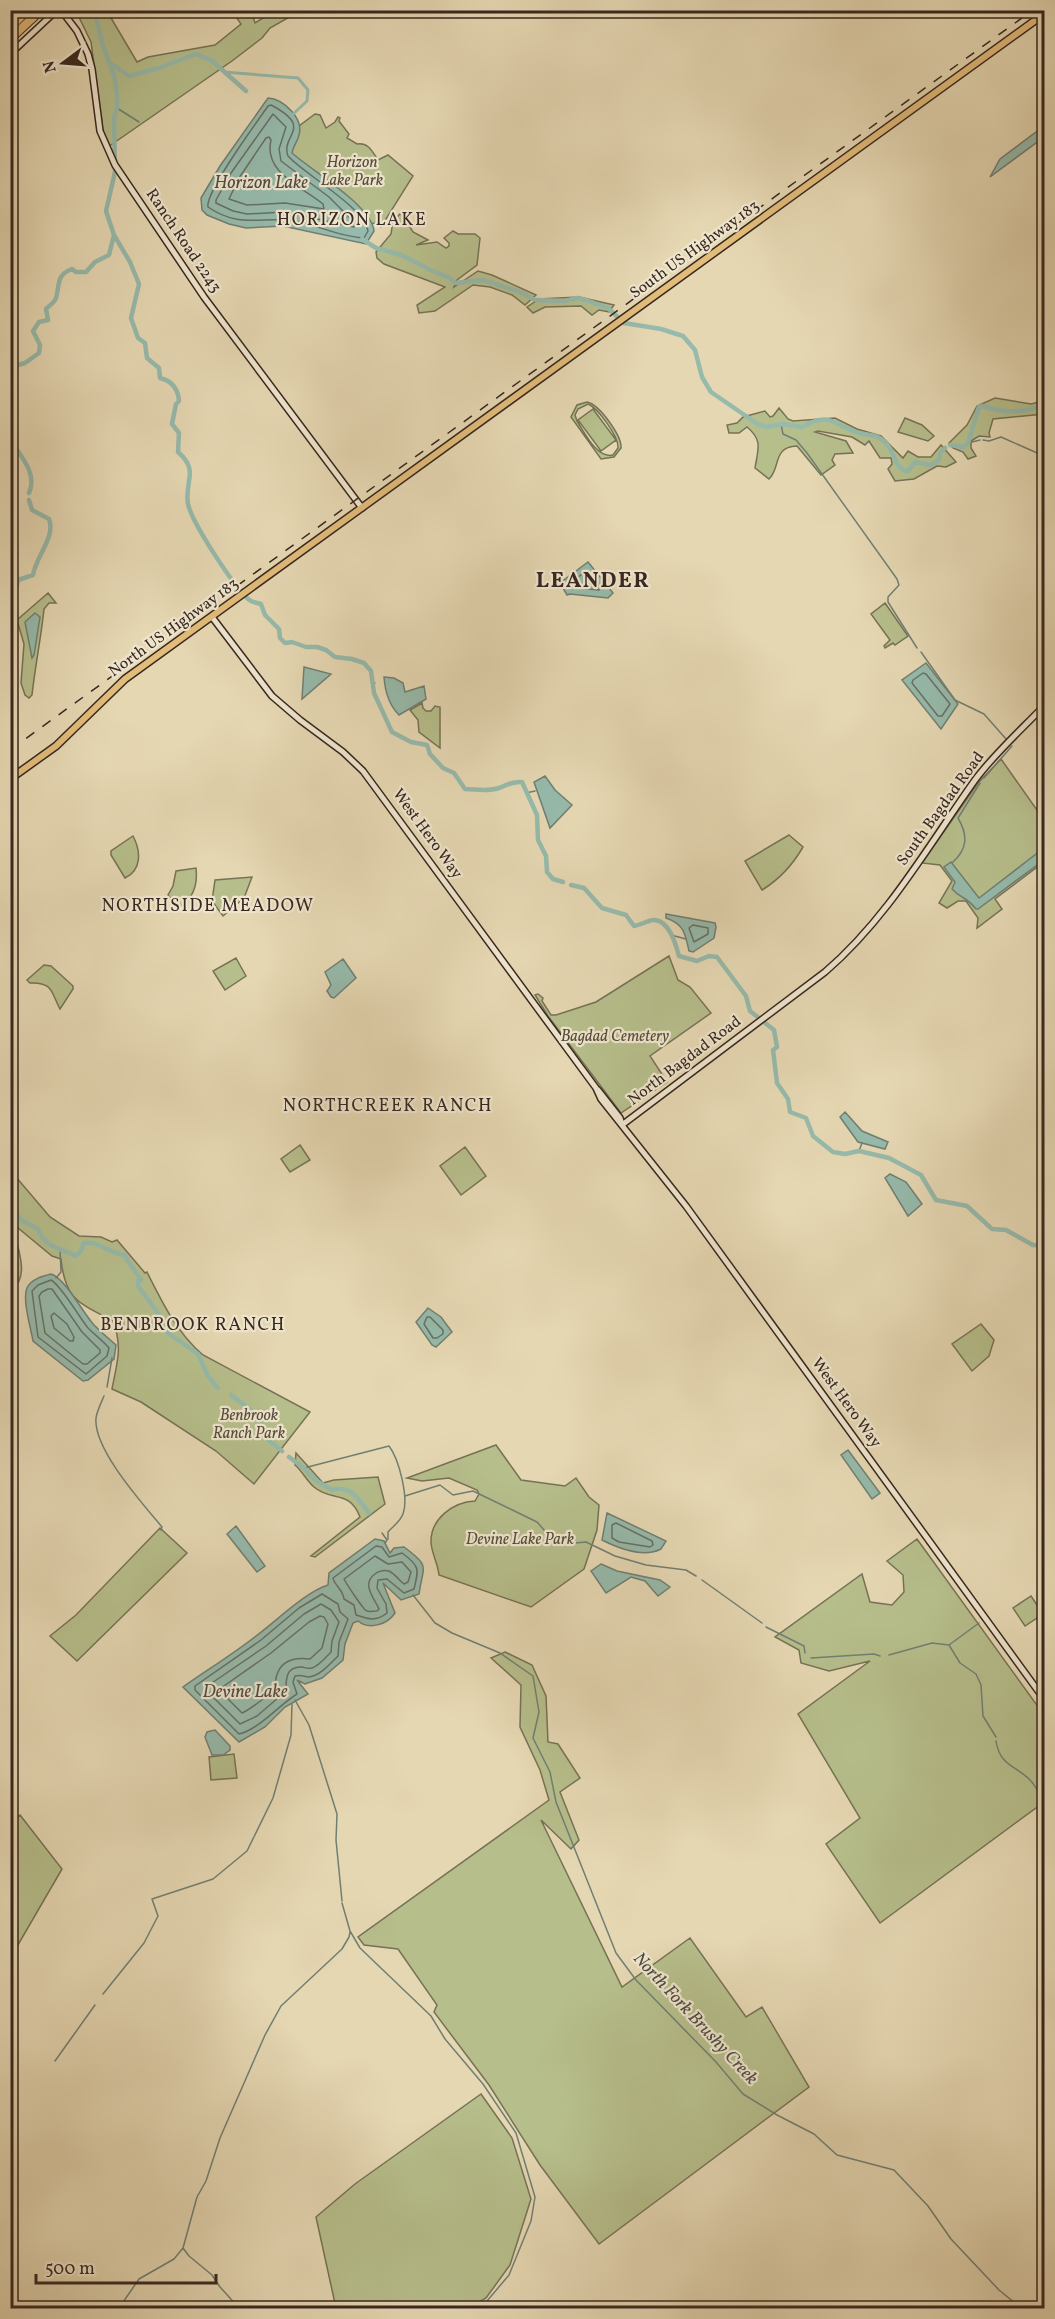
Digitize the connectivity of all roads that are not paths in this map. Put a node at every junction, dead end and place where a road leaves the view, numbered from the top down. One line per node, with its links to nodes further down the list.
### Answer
1 (14, 10): 5 (main road)
2 (28, 10): 9 (highway)
3 (41, 10): 10 (highway)
4 (59, 10): 7 (main road, Ranch Road 2243); 8 (main road)
5 (10, 14)
6 (1044, 14): 12 (main road, South US Highway 183)
7 (68, 17): 8 (main road); 12 (main road, Ranch Road 2243)
8 (49, 18): 11 (main road)
9 (12, 25)
10 (10, 39)
11 (10, 54)
12 (362, 508): 13 (main road, North US Highway 183)
13 (212, 617): 15 (main road, North US Highway 183); 17 (main road, West Hero Way)
14 (1044, 706): 16 (main road, South Bagdad Road)
15 (10, 779)
16 (764, 1018): 17 (main road, North Bagdad Road)
17 (622, 1125): 18 (main road, West Hero Way)
18 (1044, 1699)

